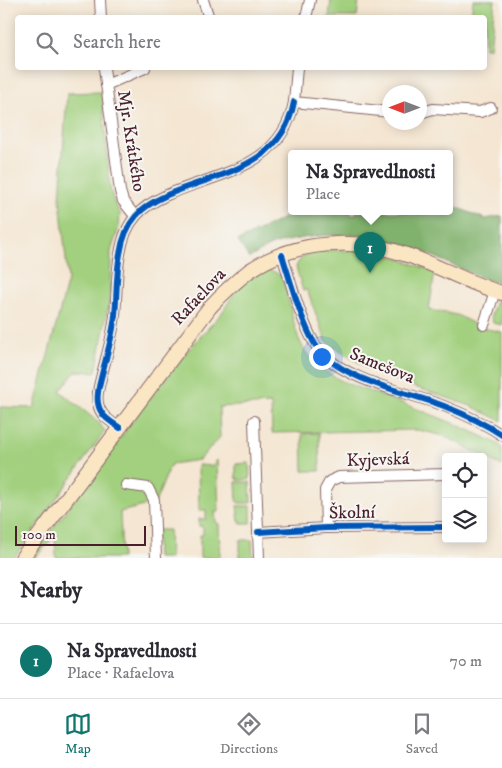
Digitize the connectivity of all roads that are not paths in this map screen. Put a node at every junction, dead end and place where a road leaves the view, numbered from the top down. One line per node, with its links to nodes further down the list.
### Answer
1 (100, 0): 4 (street)
2 (204, 0): 5 (street)
3 (310, 0): 6 (street)
4 (101, 15)
5 (208, 15)
6 (307, 15)
7 (104, 70): 10 (street, Mjr. Krátkého)
8 (140, 70): 10 (street)
9 (297, 70): 11 (street)
10 (106, 85): 15 (street, Mjr. Krátkého)
11 (294, 102): 13 (street); 15 (street)
12 (491, 108): 14 (street)
13 (382, 111)
14 (427, 111)
15 (135, 216): 20 (street)
16 (282, 255): 17 (main road, Rafaelova); 20 (main road, Rafaelova); 21 (street, Samešova)
17 (499, 292): 18 (street, Rafaelova)
18 (484, 324)
19 (254, 421): 26 (street)
20 (120, 428): 27 (main road, Rafaelova)
21 (502, 435)
22 (442, 474): 25 (street, Kyjevská)
23 (126, 484): 28 (street)
24 (442, 526): 25 (street, Školní)
25 (326, 528): 26 (street, Školní)
26 (258, 532): 29 (street)
27 (22, 558)
28 (156, 558)
29 (259, 558)

